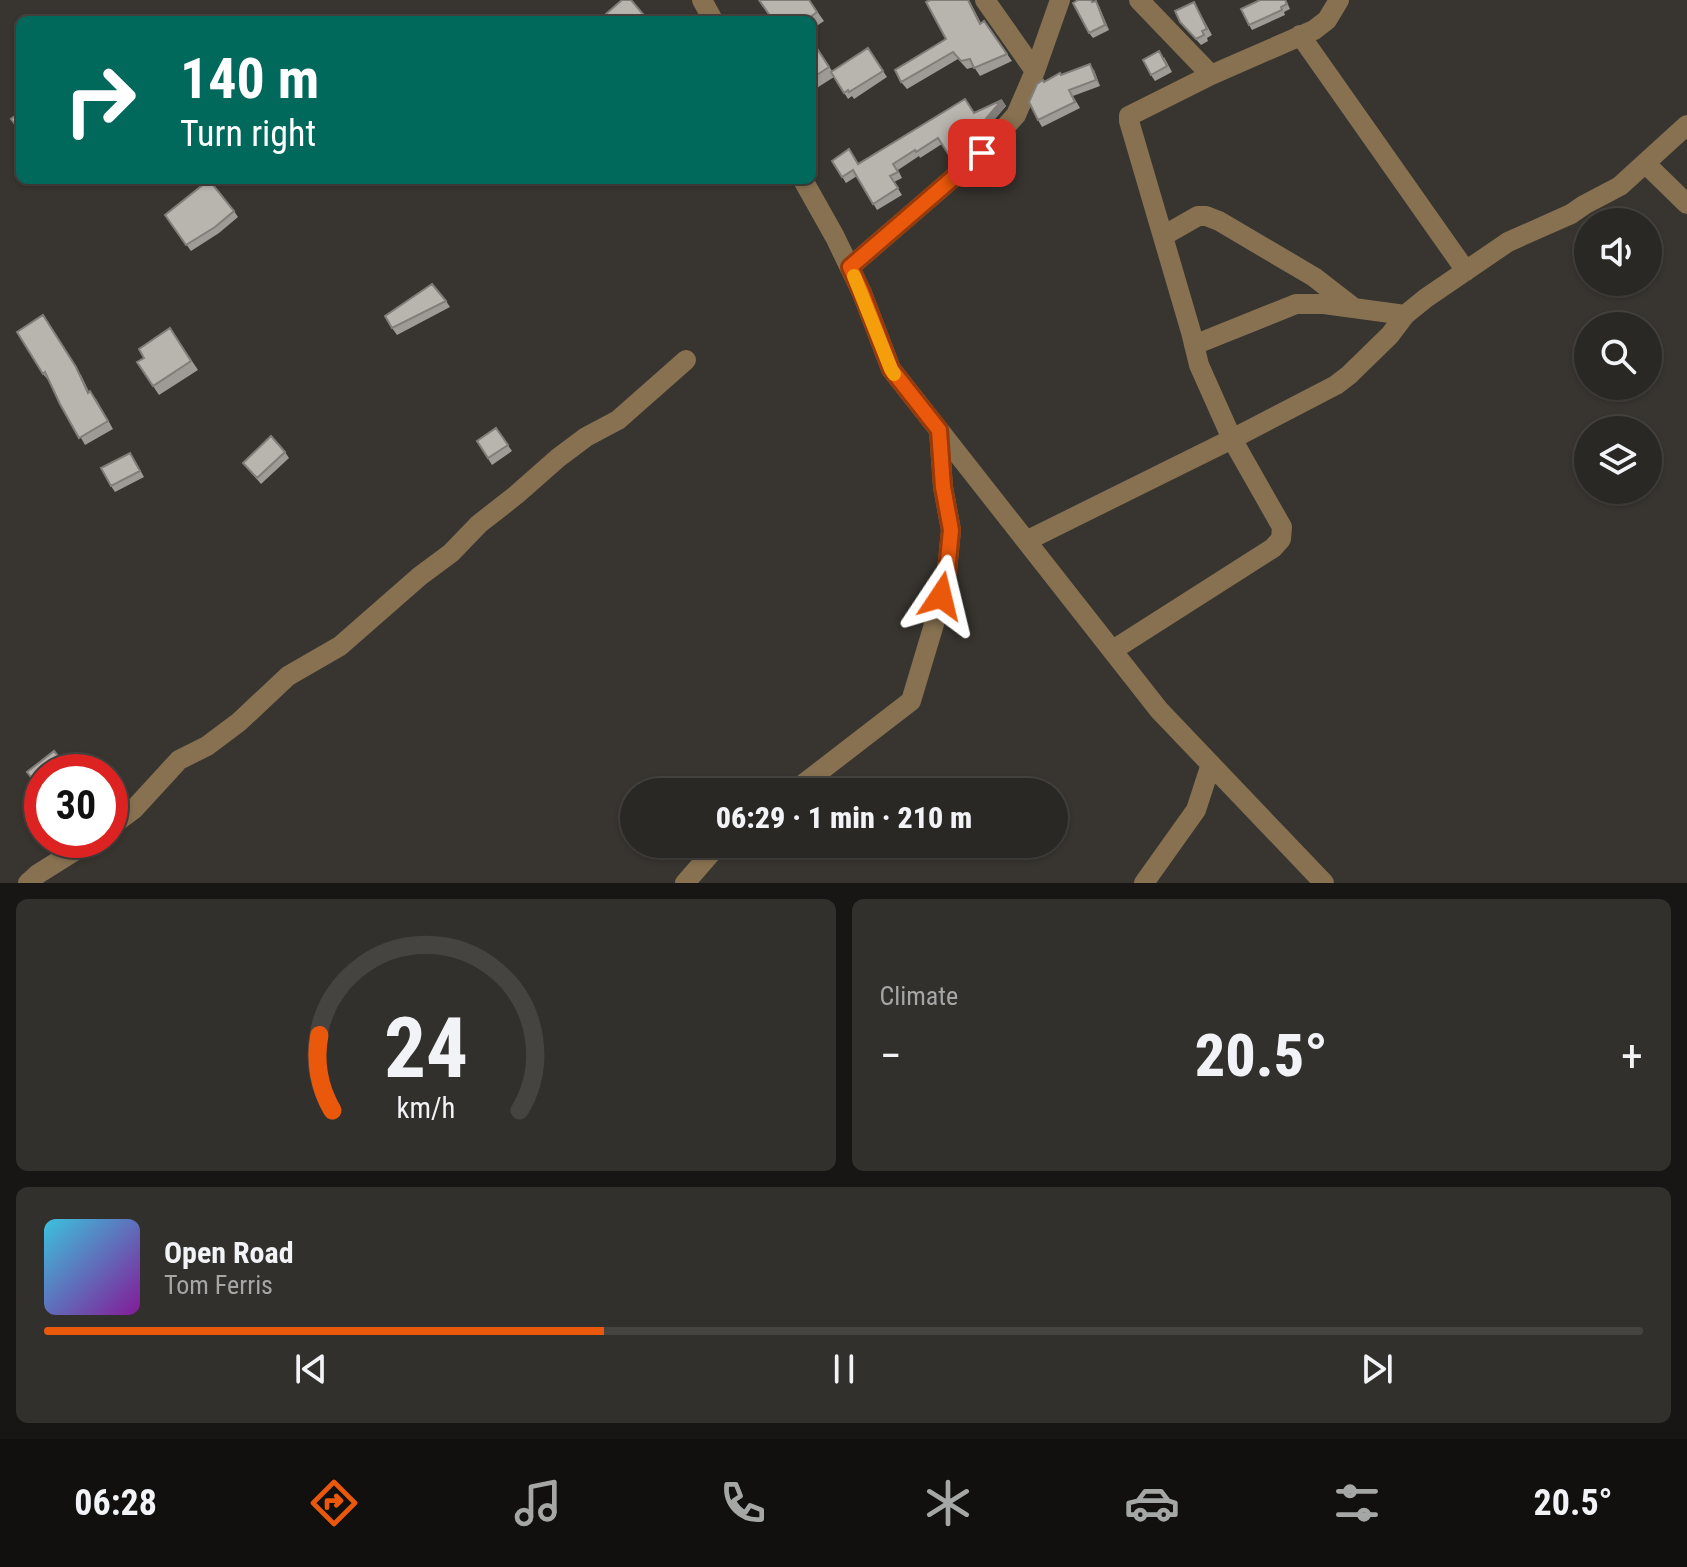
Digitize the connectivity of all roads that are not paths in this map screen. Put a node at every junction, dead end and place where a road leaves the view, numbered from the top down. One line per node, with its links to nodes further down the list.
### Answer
1 (985, 0): 6 (street)
2 (1060, 0): 6 (street)
3 (1139, 0): 7 (street)
4 (1339, 0): 5 (street)
5 (1300, 35): 7 (street); 14 (street)
6 (1035, 71): 13 (street)
7 (1211, 75): 12 (street)
8 (1687, 125): 9 (street)
9 (1645, 163): 11 (street); 14 (street)
10 (805, 184): 13 (street)
11 (1687, 204)
12 (1163, 236): 15 (street); 17 (street)
13 (850, 267): 19 (street)
14 (1466, 271): 16 (street)
15 (1354, 308): 16 (street); 17 (street)
16 (1405, 315): 20 (street)
17 (1194, 345): 20 (street)
18 (686, 360): 25 (street)
19 (939, 430): 21 (street); 24 (street)
20 (1232, 439): 21 (street); 22 (street)
21 (1026, 541): 22 (street)
22 (1113, 650): 23 (street)
23 (1211, 764): 28 (street); 31 (street)
24 (811, 778)
25 (128, 814)
26 (63, 858): 29 (street)
27 (707, 858): 30 (street)
28 (1148, 880)
29 (28, 883)
30 (685, 883)
31 (1324, 883)

